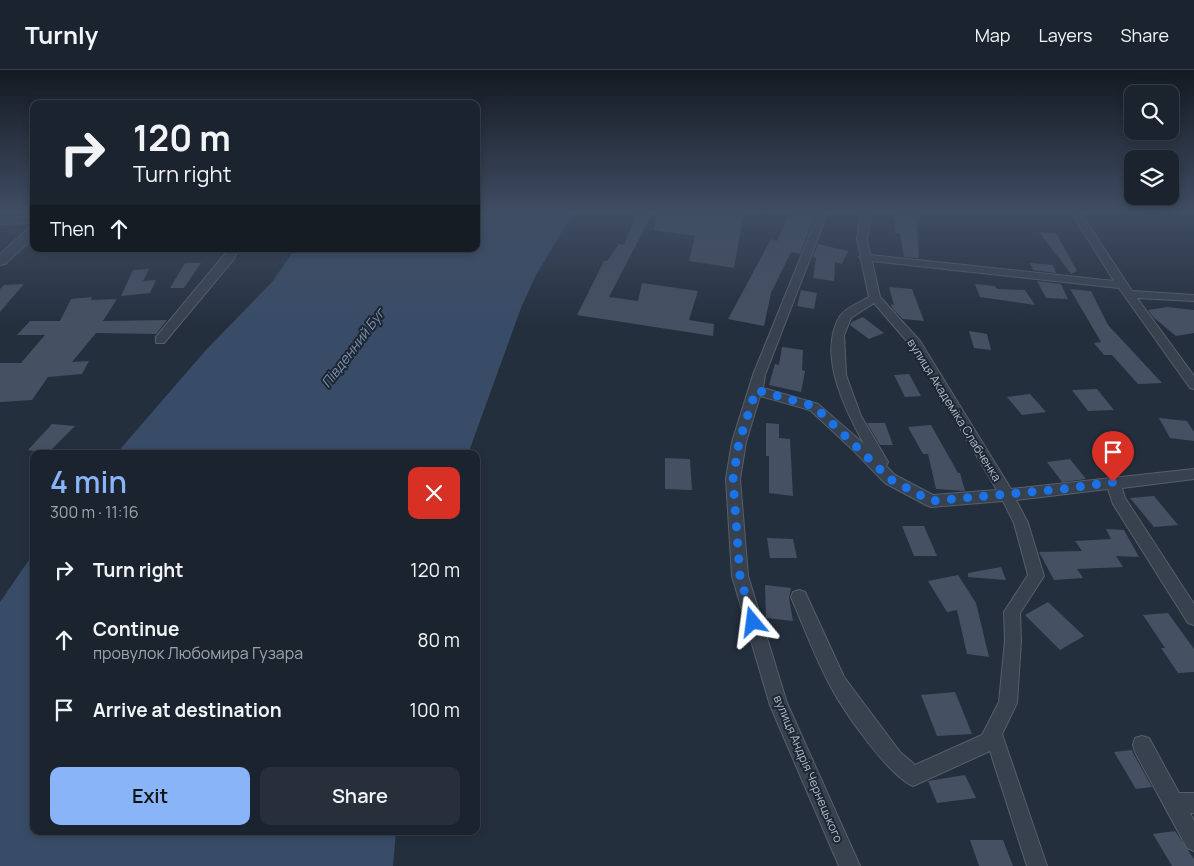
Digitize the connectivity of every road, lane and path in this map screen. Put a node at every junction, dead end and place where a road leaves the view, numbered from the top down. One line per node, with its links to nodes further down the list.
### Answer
1 (13, 249): 7 (street)
2 (809, 249): 13 (street, вулиця Андрія Чернецького)
3 (863, 249): 6 (street, вулиця Академіка Слабченка)
4 (1099, 249): 8 (street)
5 (233, 252): 11 (street)
6 (864, 257): 8 (street); 9 (street, вулиця Академіка Слабченка)
7 (0, 261)
8 (1125, 289): 10 (street); 12 (street)
9 (876, 298): 15 (street); 17 (street, вулиця Академіка Слабченка)
10 (1194, 298)
11 (160, 340)
12 (1194, 385)
13 (756, 390): 15 (street); 24 (street, вулиця Андрія Чернецького)
14 (1194, 474): 16 (street)
15 (890, 479): 17 (street)
16 (1113, 482): 17 (street); 19 (street)
17 (1006, 495): 20 (street, вулиця Академіка Слабченка)
18 (799, 597): 20 (street)
19 (1194, 618)
20 (993, 733): 25 (street)
21 (1142, 745): 22 (street)
22 (1184, 803): 23 (street)
23 (1194, 841)
24 (850, 866)
25 (1037, 866)

